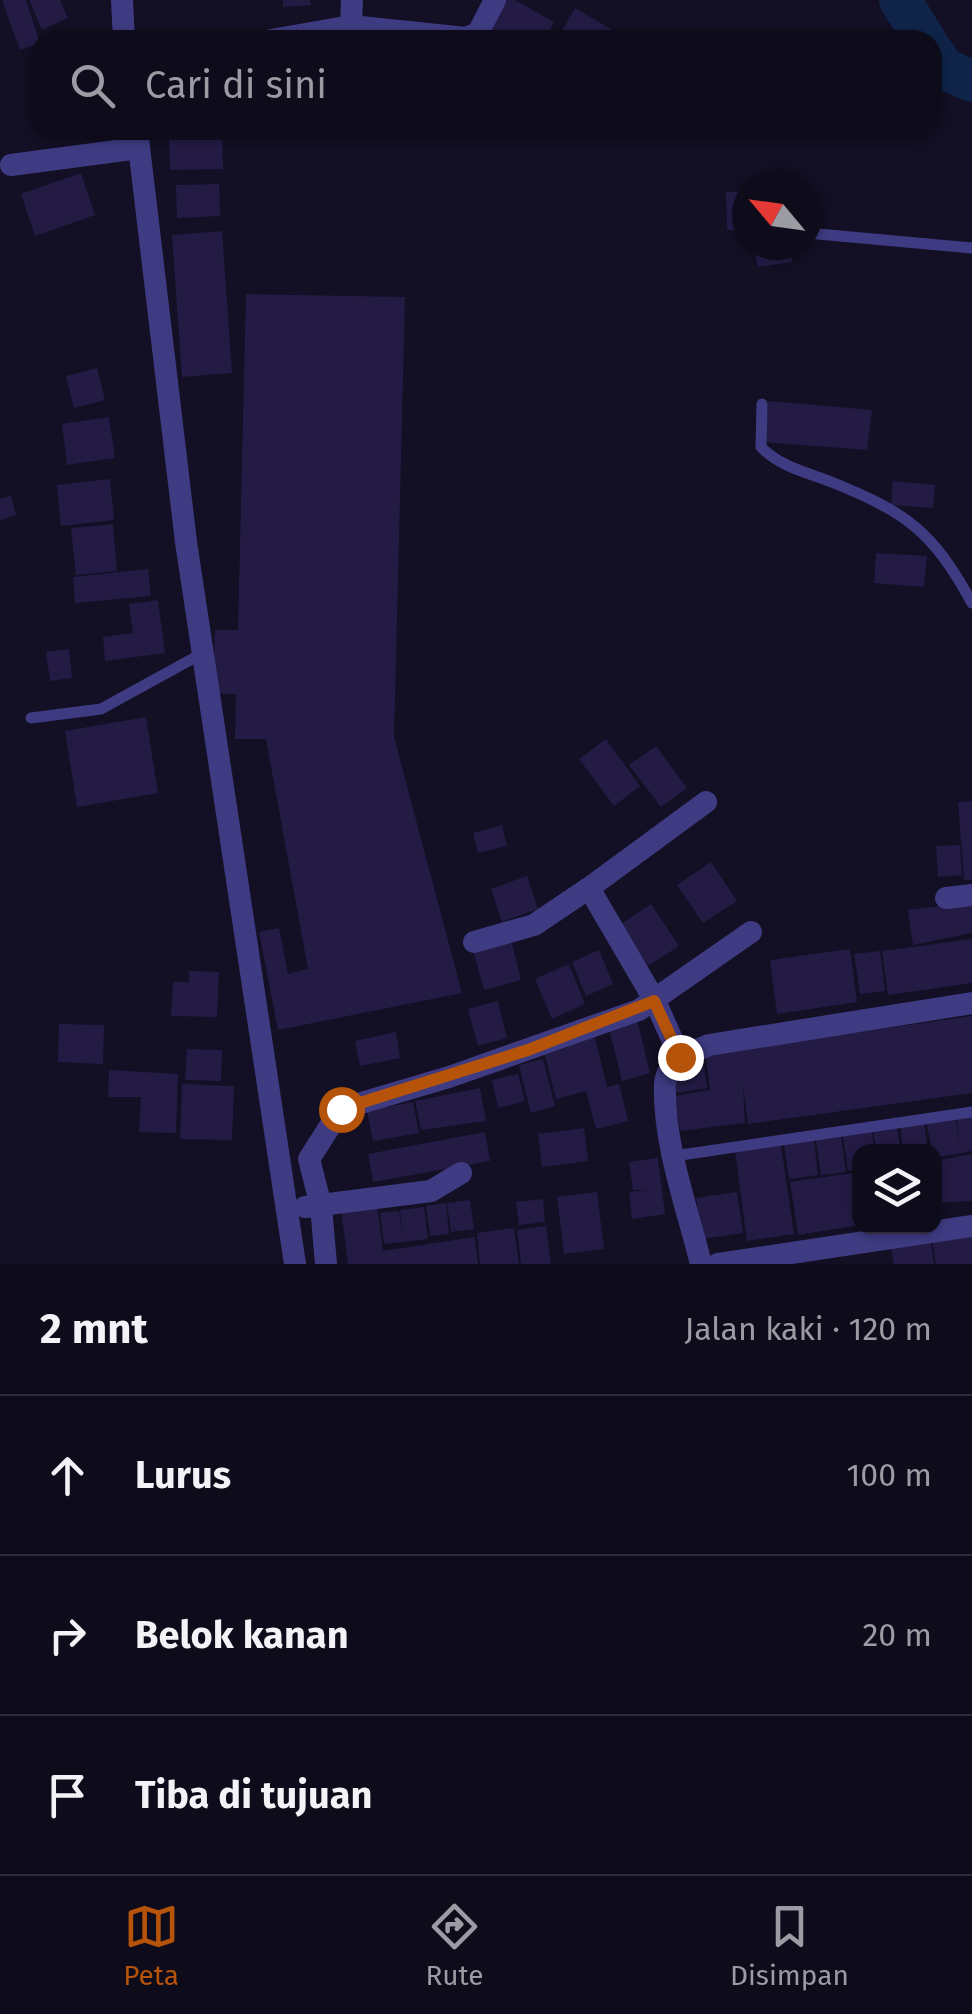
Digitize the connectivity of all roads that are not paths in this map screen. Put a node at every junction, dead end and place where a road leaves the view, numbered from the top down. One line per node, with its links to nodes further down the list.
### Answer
1 (122, 0): 5 (street)
2 (352, 0): 4 (street)
3 (495, 0): 8 (street)
4 (351, 26): 6 (street); 7 (street)
5 (124, 30)
6 (328, 30)
7 (389, 30)
8 (479, 30)
9 (133, 140): 11 (street)
10 (138, 140): 16 (street)
11 (11, 165)
12 (822, 234): 13 (lane)
13 (972, 248)
14 (762, 404): 15 (lane)
15 (972, 603)
16 (203, 653): 17 (lane); 31 (street)
17 (31, 718)
18 (706, 802): 19 (street)
19 (588, 888): 23 (street); 24 (street)
20 (972, 896): 21 (street)
21 (946, 898)
22 (751, 932): 24 (street)
23 (474, 942)
24 (654, 1001): 26 (street); 30 (street)
25 (972, 1003): 26 (street)
26 (680, 1057): 28 (street)
27 (972, 1112): 28 (lane)
28 (674, 1156): 36 (street)
29 (460, 1174): 30 (street)
30 (320, 1206): 31 (street); 35 (street)
31 (287, 1208): 34 (street)
32 (972, 1226): 33 (street)
33 (885, 1240): 37 (street); 38 (street)
34 (294, 1264)
35 (326, 1264)
36 (700, 1264)
37 (718, 1264)
38 (888, 1264)

